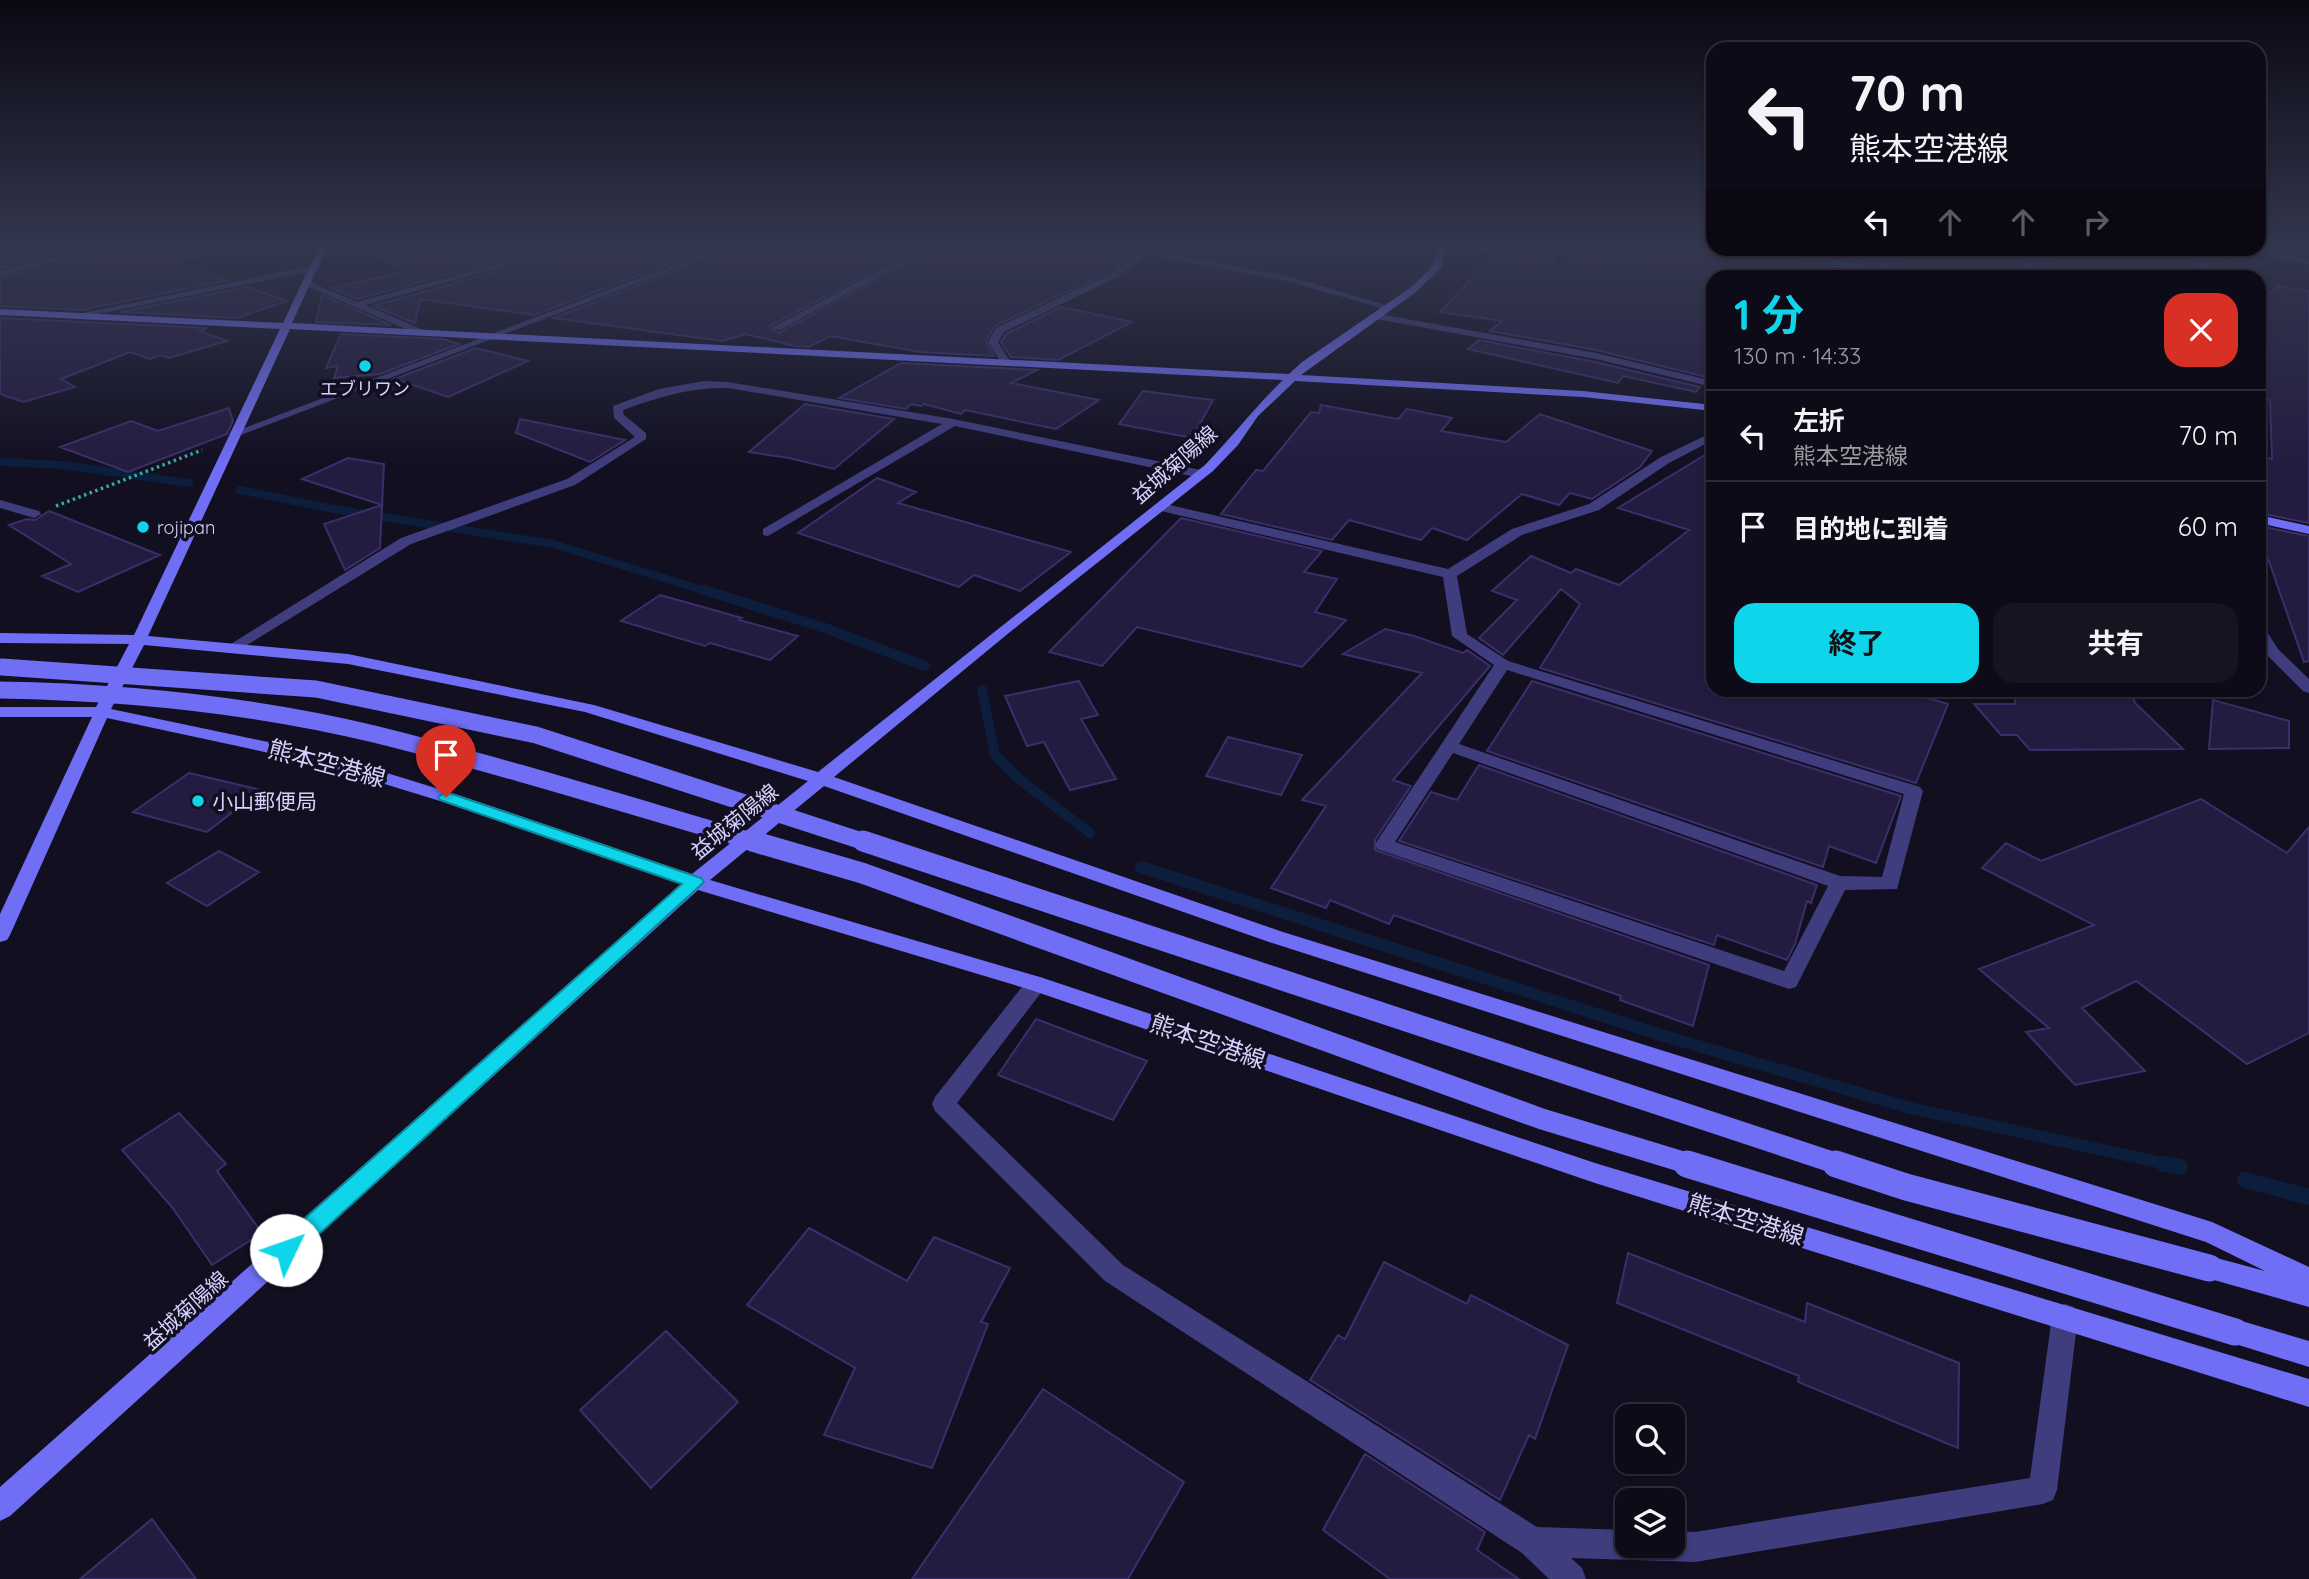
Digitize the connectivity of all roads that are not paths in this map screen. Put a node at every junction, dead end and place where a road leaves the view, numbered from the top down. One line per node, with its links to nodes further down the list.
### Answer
1 (155, 319): 9 (main road)
2 (289, 319): 9 (main road)
3 (388, 319): 11 (street)
4 (535, 319): 12 (street)
5 (793, 319): 10 (street)
6 (1023, 319): 13 (street)
7 (1369, 319): 14 (main road, 益城菊陽線)
8 (1417, 319): 15 (street)
9 (286, 325): 11 (main road); 18 (main road)
10 (775, 328)
11 (422, 333): 12 (main road)
12 (489, 336): 13 (main road); 18 (street)
13 (1005, 361): 14 (main road)
14 (1291, 379): 16 (main road); 20 (main road, 益城菊陽線)
15 (1706, 382)
16 (1706, 407)
17 (953, 422): 20 (street); 26 (street); 31 (street)
18 (235, 437): 29 (main road)
19 (1706, 440): 27 (street)
20 (1201, 474): 22 (main road, 益城菊陽線)
21 (0, 504): 23 (street)
22 (1161, 507): 27 (street); 39 (main road, 益城菊陽線)
23 (34, 514)
24 (2266, 521): 25 (main road)
25 (2309, 530)
26 (768, 532)
27 (1450, 574): 32 (street)
28 (0, 638): 29 (main road)
29 (139, 640): 31 (main road); 37 (main road)
30 (2266, 642): 34 (street)
31 (234, 647): 39 (main road)
32 (1503, 664): 38 (street); 41 (street)
33 (0, 667): 45 (main road, bridge)
34 (2309, 688)
35 (0, 690): 47 (main road, 熊本空港線, bridge)
36 (0, 712): 37 (main road, 熊本空港線)
37 (101, 712): 40 (main road, 熊本空港線); 42 (main road)
38 (1448, 746): 41 (street); 41 (street)
39 (821, 779): 40 (main road, 益城菊陽線); 44 (main road)
40 (695, 882): 43 (main road, 熊本空港線); 49 (main road, 益城菊陽線)
41 (1839, 883)
42 (0, 935)
43 (1036, 984): 46 (main road, 熊本空港線); 50 (street)
44 (2309, 1280)
45 (2309, 1295)
46 (2065, 1316): 48 (main road, 熊本空港線); 50 (street)
47 (2309, 1354)
48 (2309, 1393)
49 (0, 1506)
50 (1533, 1542): 51 (street)
51 (1572, 1579)

